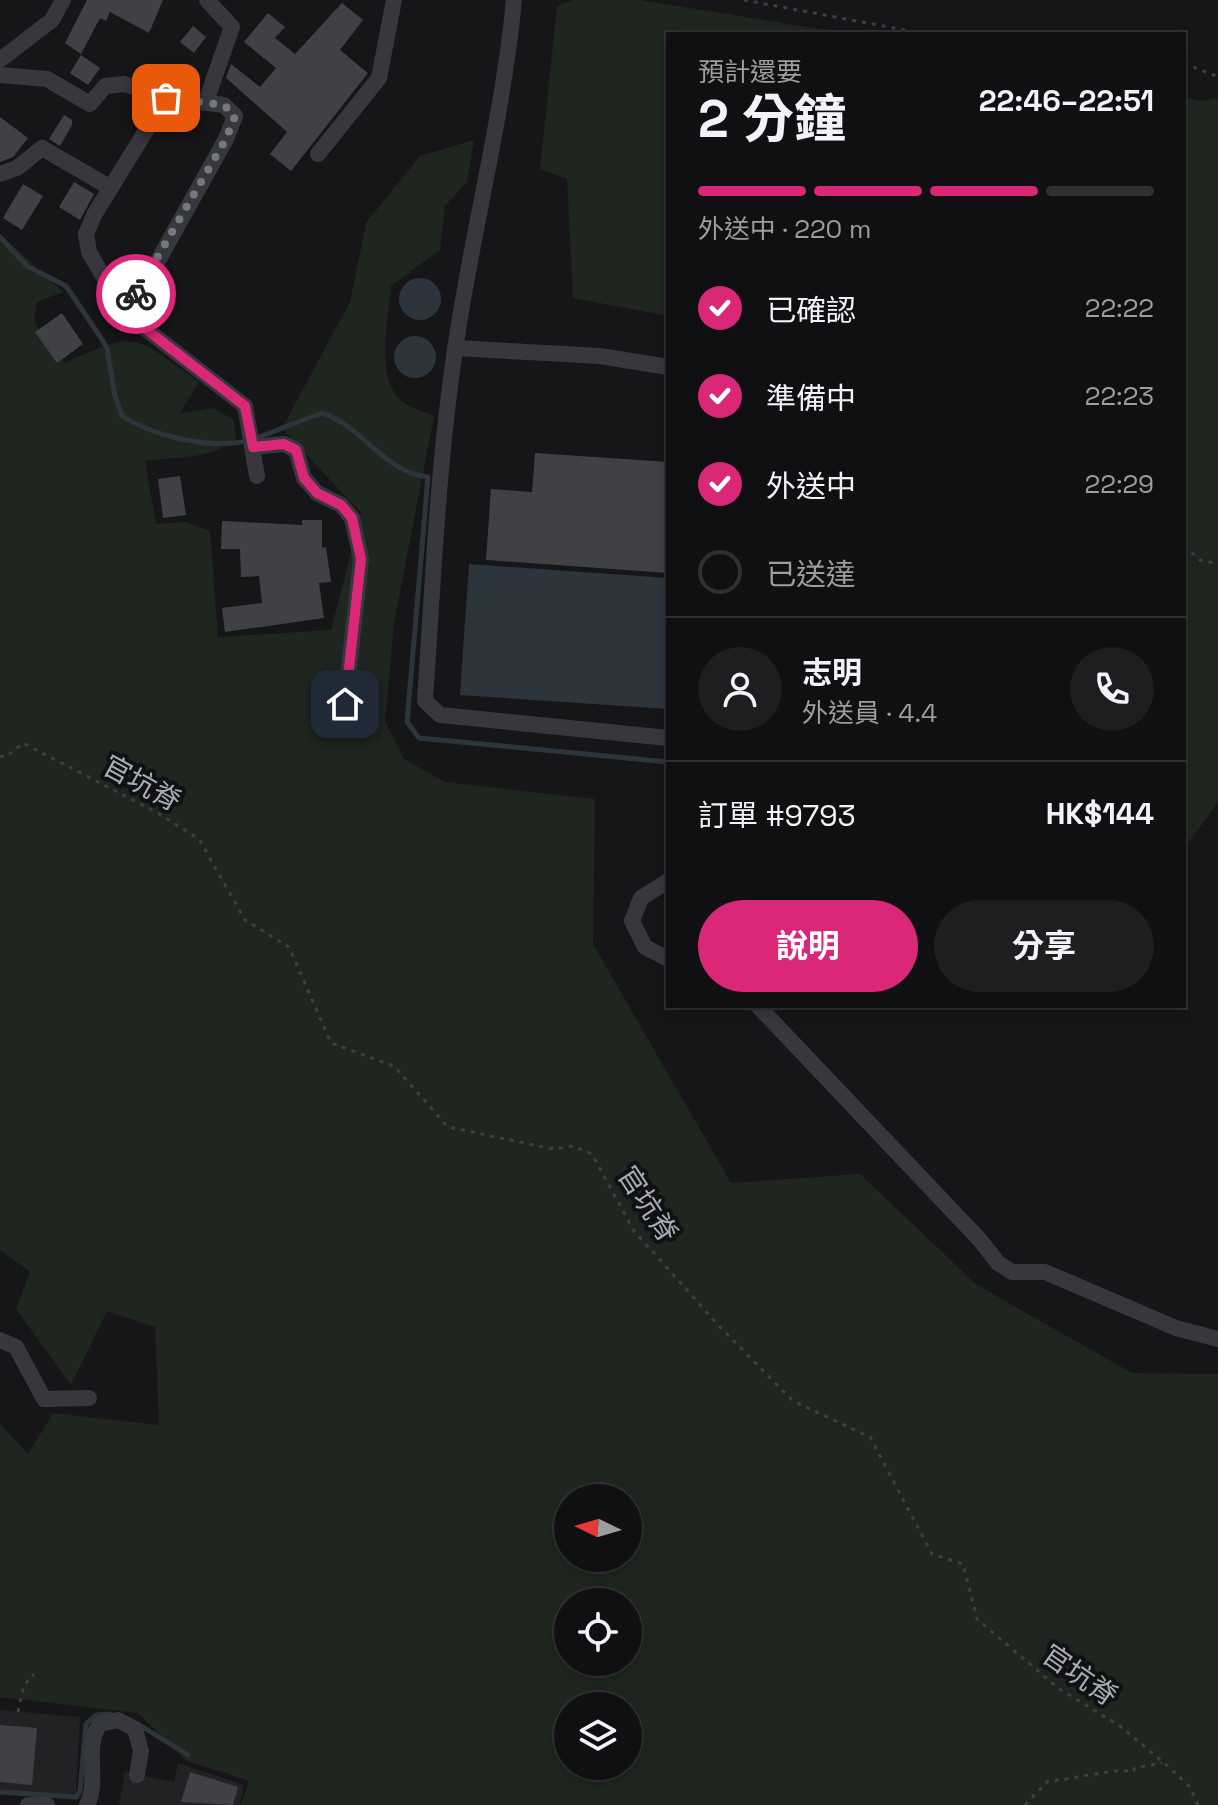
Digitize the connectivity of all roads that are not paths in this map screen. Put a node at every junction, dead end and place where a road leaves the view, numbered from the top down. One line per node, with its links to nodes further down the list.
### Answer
1 (63, 0): 5 (street)
2 (207, 0): 8 (street)
3 (394, 0): 9 (street)
4 (514, 0): 13 (street)
5 (0, 60)
6 (0, 75): 7 (street)
7 (166, 98): 8 (street); 11 (street)
8 (206, 101): 12 (street)
9 (318, 154)
10 (0, 174): 11 (street)
11 (111, 188): 12 (street)
12 (124, 312): 15 (street)
13 (455, 348): 14 (street); 18 (street)
14 (666, 367)
15 (253, 447): 16 (street); 17 (street)
16 (257, 476)
17 (345, 704)
18 (666, 738)
19 (666, 882): 20 (street)
20 (666, 958)
21 (760, 1008): 22 (street)
22 (1218, 1339)
23 (0, 1340): 24 (street)
24 (89, 1398)
25 (137, 1775): 28 (street)
26 (28, 1805): 27 (street)
27 (47, 1805)
28 (87, 1805)

